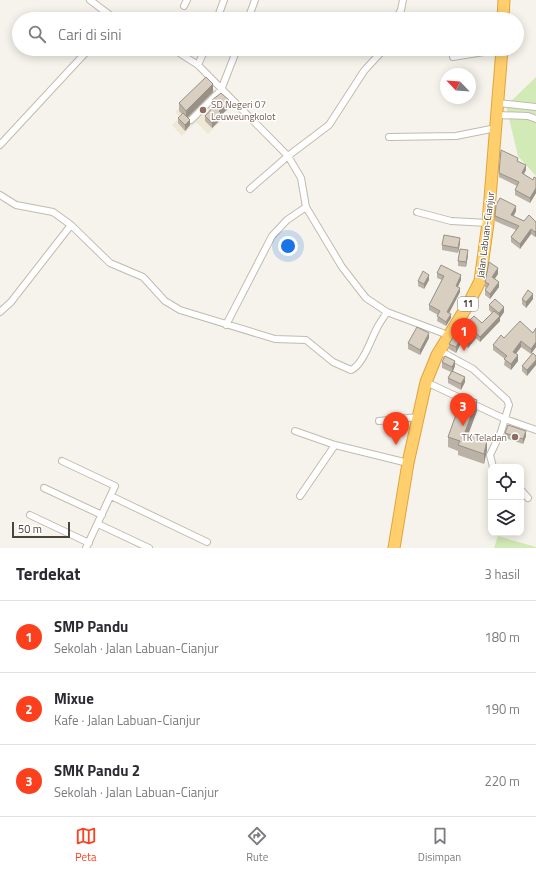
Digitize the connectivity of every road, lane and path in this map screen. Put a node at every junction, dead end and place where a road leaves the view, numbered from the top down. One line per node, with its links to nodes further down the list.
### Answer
1 (90, 0): 6 (street)
2 (224, 0): 7 (street)
3 (255, 0): 8 (street)
4 (403, 0): 9 (street)
5 (504, 0): 10 (highway)
6 (106, 12)
7 (220, 12)
8 (251, 12)
9 (400, 12)
10 (503, 12)
11 (83, 56): 28 (street)
12 (184, 56): 19 (street)
13 (201, 56): 19 (street)
14 (234, 56): 20 (street)
15 (378, 56): 29 (street)
16 (459, 56): 18 (street)
17 (501, 56): 21 (highway, Jalan Labuan-Cianjur / 11)
18 (453, 57)
19 (198, 65): 20 (street)
20 (221, 90): 25 (street); 29 (street)
21 (498, 103): 22 (street); 23 (highway, Jalan Labuan-Cianjur / 11)
22 (536, 107)
23 (497, 115): 24 (street); 26 (highway, Jalan Labuan-Cianjur / 11)
24 (536, 119)
25 (191, 120)
26 (496, 128): 27 (street); 34 (highway, Jalan Labuan-Cianjur / 11)
27 (389, 137)
28 (0, 145)
29 (288, 156): 30 (street); 32 (street)
30 (250, 189)
31 (0, 195): 35 (street)
32 (306, 207): 37 (street); 38 (street)
33 (416, 212): 34 (street)
34 (488, 223): 39 (highway, Jalan Labuan-Cianjur / 11)
35 (71, 224): 36 (street); 38 (street)
36 (0, 312)
37 (387, 312): 38 (street); 39 (street)
38 (226, 325)
39 (448, 335): 40 (highway, Jalan Labuan-Cianjur / 11)
40 (440, 351): 41 (highway, Jalan Labuan-Cianjur / 11); 43 (street)
41 (426, 382): 42 (highway, Jalan Labuan-Cianjur / 11); 43 (street)
42 (418, 418): 44 (street); 49 (highway, Jalan Labuan-Cianjur / 11)
43 (505, 419): 45 (street); 50 (street)
44 (379, 421)
45 (536, 430)
46 (295, 431): 47 (street)
47 (335, 445): 49 (street); 54 (street)
48 (62, 461): 53 (street)
49 (408, 463): 62 (highway, Jalan Labuan-Cianjur / 11)
50 (492, 464)
51 (44, 488): 57 (street)
52 (524, 493): 55 (street)
53 (111, 496): 57 (street); 59 (street)
54 (300, 496)
55 (528, 498)
56 (30, 515): 60 (street)
57 (102, 515): 58 (street)
58 (98, 524): 60 (street); 61 (street)
59 (207, 542)
60 (88, 545)
61 (149, 548)
62 (394, 548)

